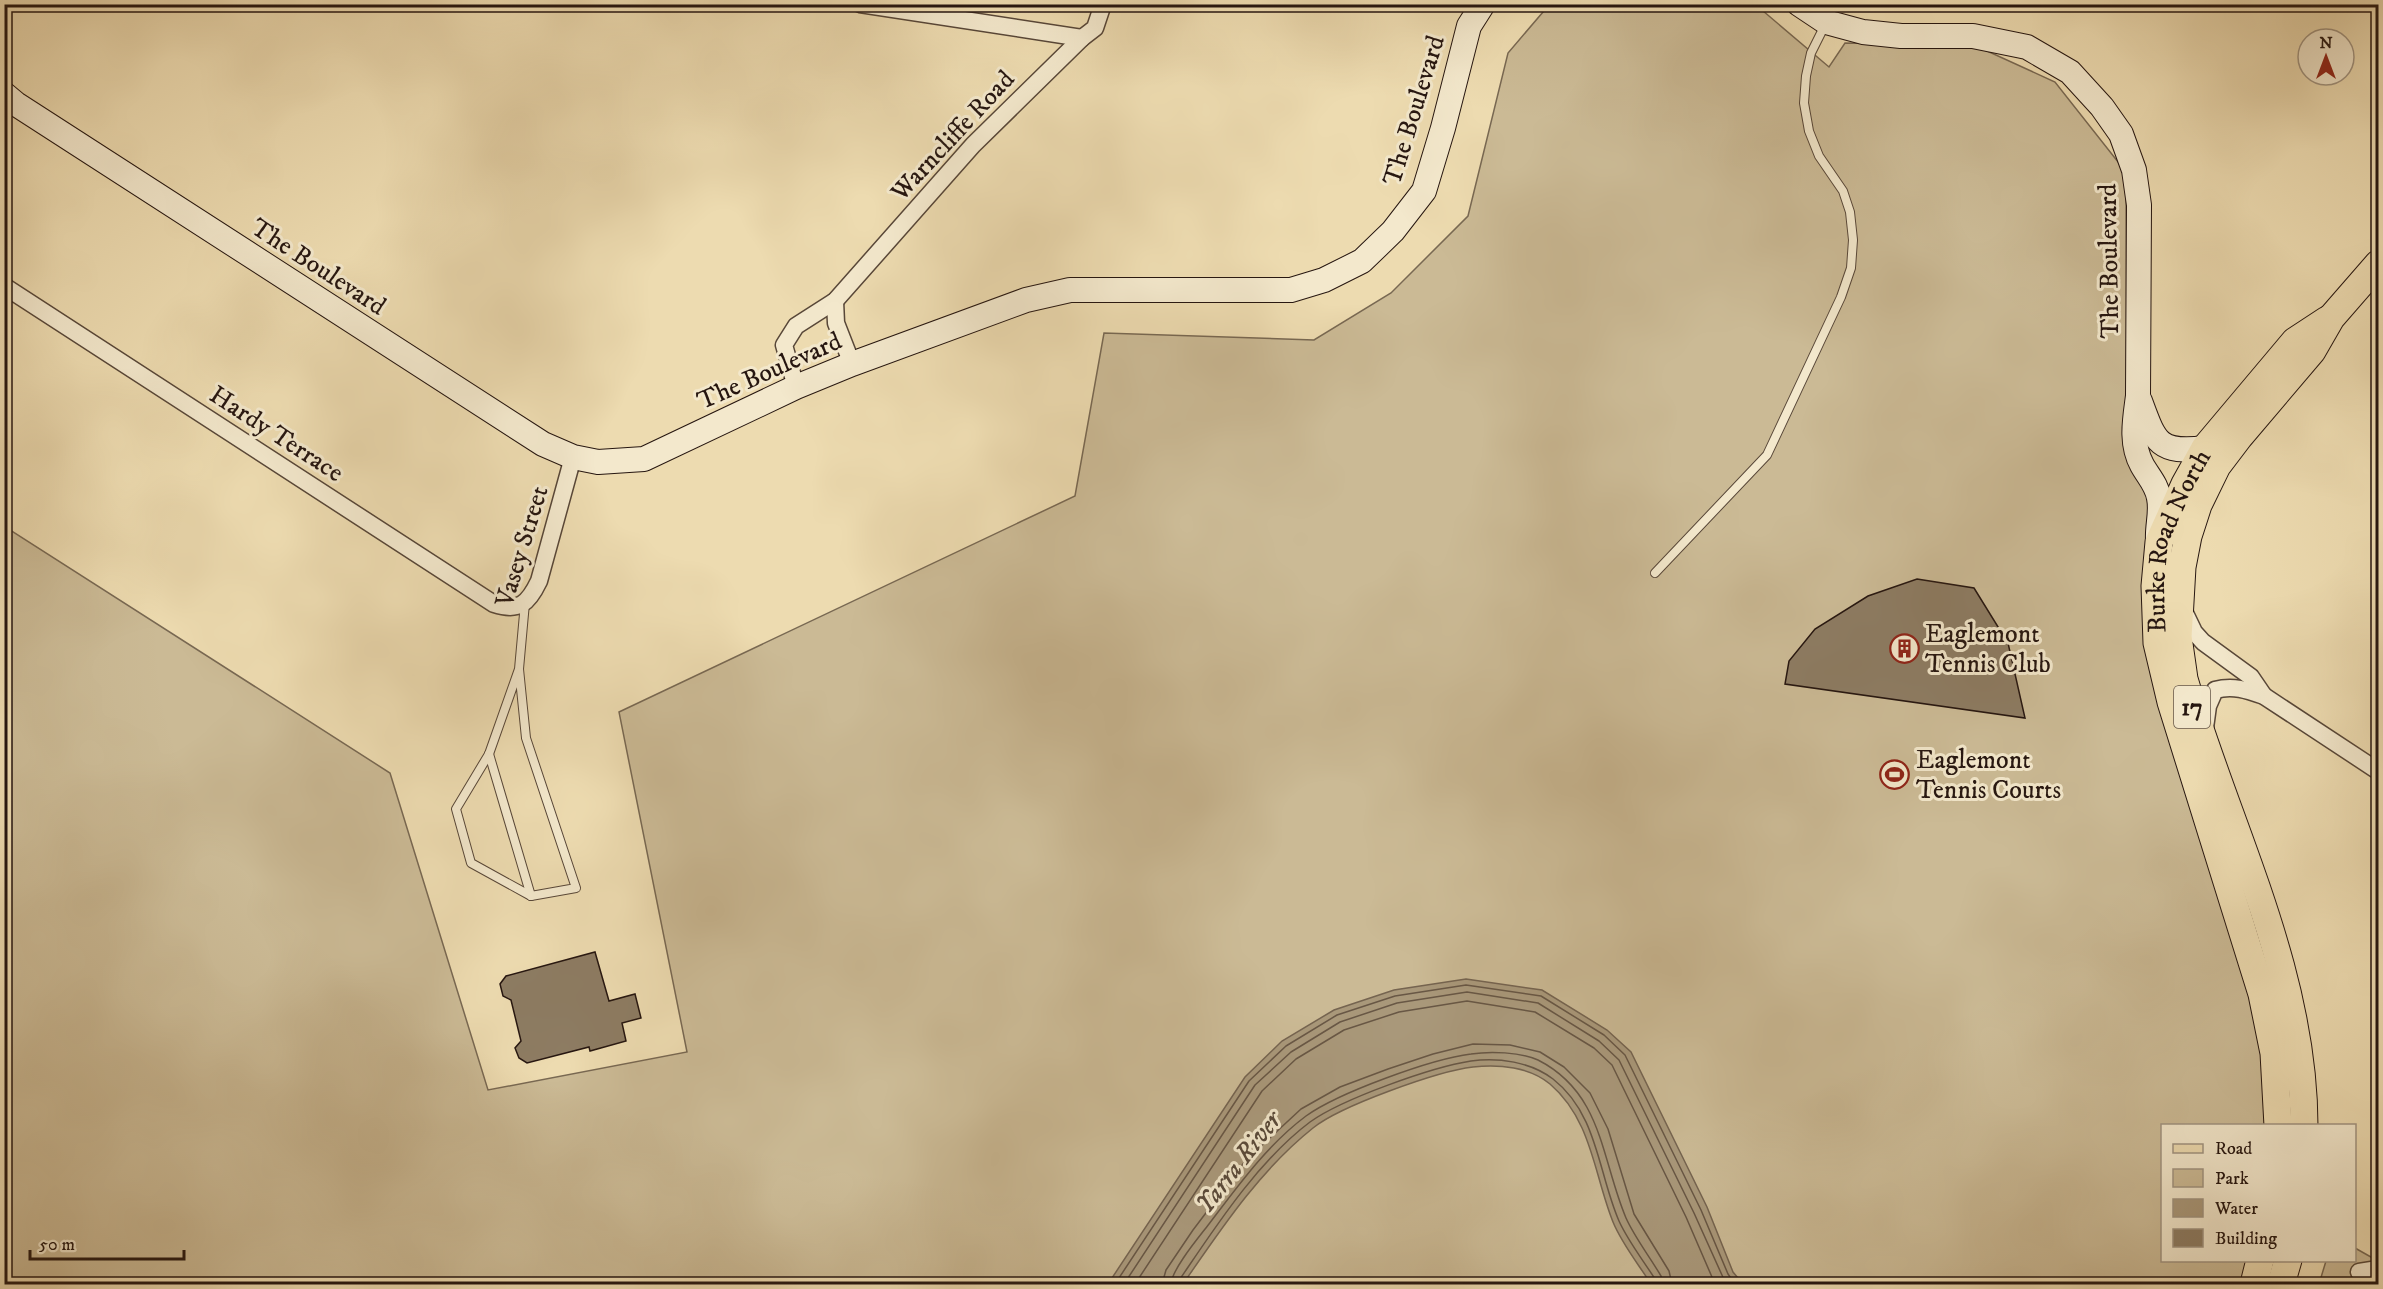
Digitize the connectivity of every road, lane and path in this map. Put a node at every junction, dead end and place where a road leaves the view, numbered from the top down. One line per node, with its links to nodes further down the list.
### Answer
1 (860, 4): 6 (street)
2 (1103, 4): 6 (street, Warncliffe Road)
3 (1483, 4): 12 (street, The Boulevard)
4 (1799, 4): 5 (street, The Boulevard)
5 (1826, 22): 14 (street, The Boulevard); 18 (lane)
6 (1082, 38): 10 (street, Warncliffe Road)
7 (4, 94): 16 (street, The Boulevard)
8 (2379, 264): 11 (main road, Burke Road North / 17)
9 (4, 286): 19 (street, Hardy Terrace)
10 (835, 301): 12 (street); 13 (street, Warncliffe Road)
11 (2331, 318): 15 (main road, Burke Road North / 17); 20 (main road, Burke Road North / 17)
12 (852, 364): 13 (street, The Boulevard)
13 (796, 387): 16 (street, The Boulevard)
14 (2138, 396): 15 (street, The Boulevard); 17 (street, The Boulevard)
15 (2205, 448): 17 (main road, Burke Road North / 17)
16 (573, 457): 19 (street, Vasey Street)
17 (2158, 542): 27 (main road, Burke Road North / 17)
18 (1655, 573)
19 (525, 602): 21 (lane, Vasey Street)
20 (2179, 602): 22 (street); 23 (main road, Burke Road North / 17)
21 (519, 669): 24 (lane, Vasey Street); 26 (lane)
22 (2264, 696): 23 (street); 25 (street)
23 (2206, 745): 28 (main road, Burke Road North / 17)
24 (489, 754): 26 (lane); 26 (lane, Vasey Street)
25 (2379, 771)
26 (531, 896)
27 (2278, 1124)
28 (2304, 1124)
29 (2260, 1262): 33 (main road)
30 (2287, 1262): 34 (main road)
31 (2379, 1269): 32 (street)
32 (2359, 1272)
33 (2254, 1284)
34 (2281, 1284)

